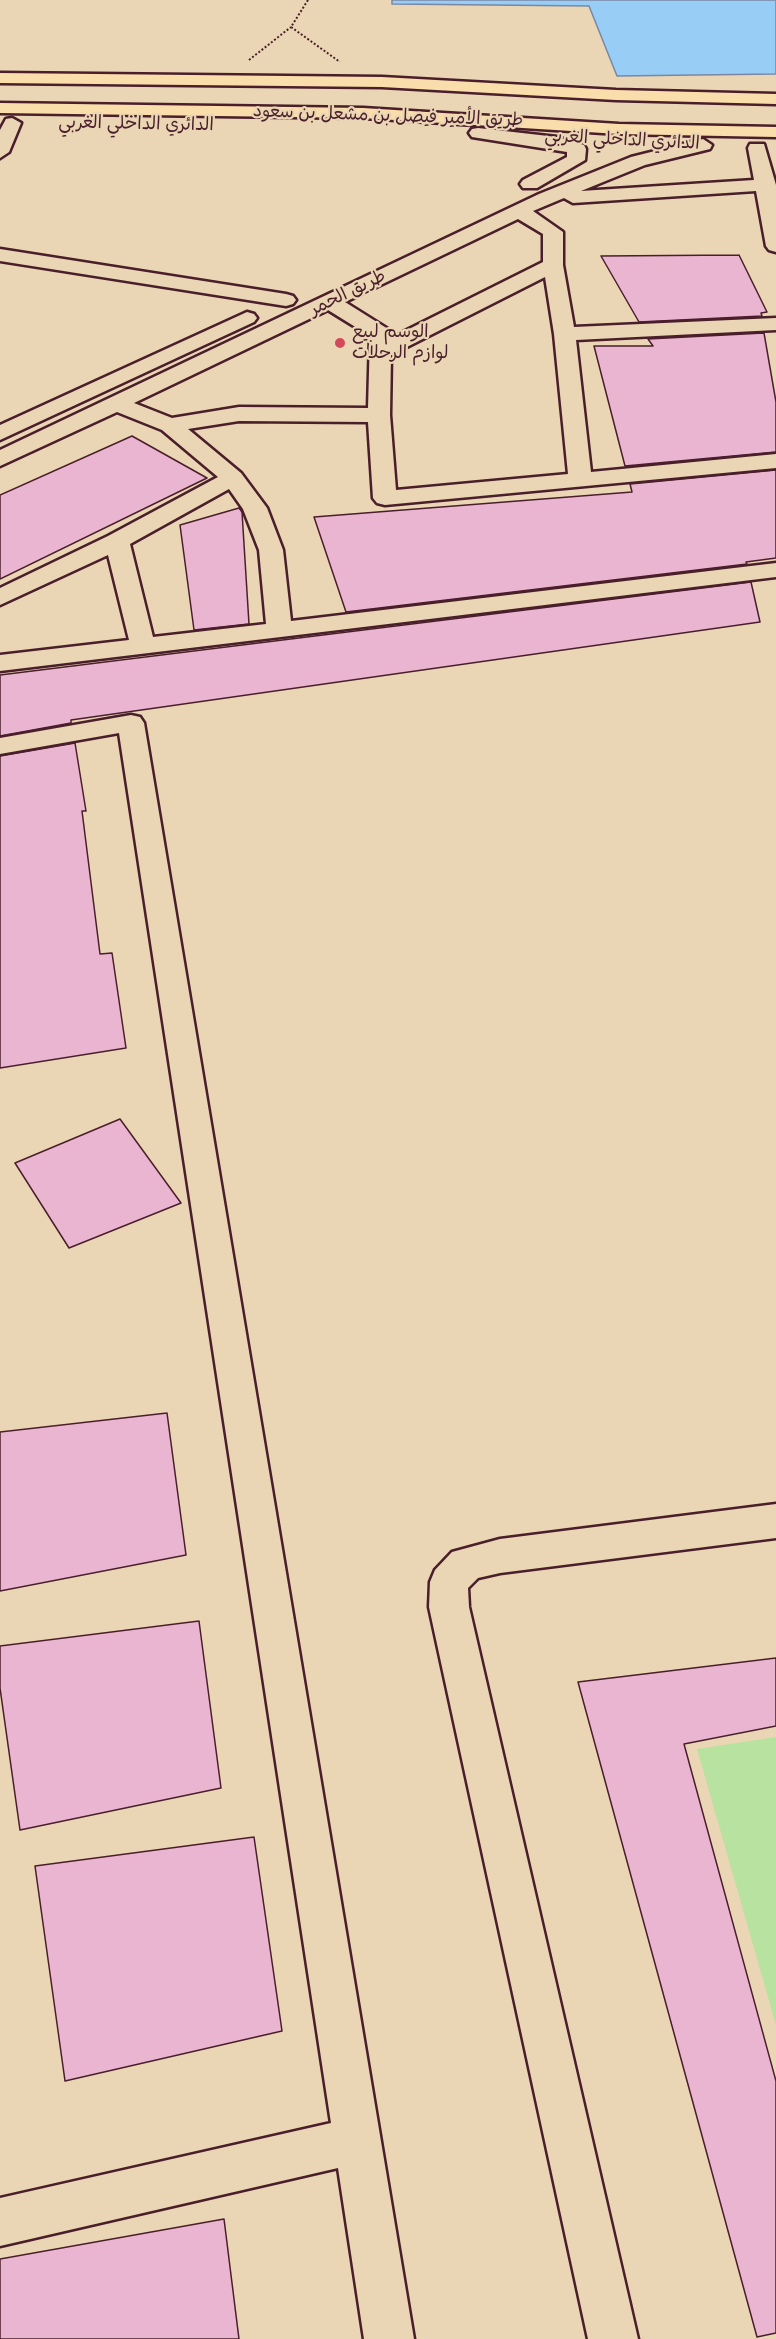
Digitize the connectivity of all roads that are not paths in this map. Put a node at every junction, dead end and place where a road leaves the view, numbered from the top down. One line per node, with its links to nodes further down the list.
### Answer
1 (0, 78): 3 (main road)
2 (0, 91): 6 (main road, طريق الأمير فيصل بن مشعل بن سعود)
3 (776, 99)
4 (0, 108): 5 (main road, طريق الأمير فيصل بن مشعل بن سعود)
5 (36, 108): 8 (main road, طريق الأمير فيصل بن مشعل بن سعود); 9 (main road)
6 (776, 116)
7 (6, 123): 9 (main road, الدائري الداخلي الغربي); 12 (street)
8 (776, 132)
9 (478, 133): 10 (main road, الدائري الداخلي الغربي); 13 (street)
10 (703, 145): 11 (main road, الدائري الداخلي الغربي); 14 (street, طريق الحمر)
11 (766, 148): 15 (street)
12 (0, 152)
13 (576, 160): 14 (street, طريق الحمر); 20 (street, طريق الحمر)
14 (609, 172): 16 (street, طريق الحمر)
15 (766, 186): 16 (street); 18 (street)
16 (546, 198): 17 (street, طريق الحمر)
17 (519, 211): 21 (street); 24 (street, طريق الحمر)
18 (776, 246)
19 (0, 255): 23 (street)
20 (370, 260)
21 (554, 266): 26 (street); 27 (street)
22 (307, 290): 23 (street, طريق الحمر)
23 (286, 300): 31 (street, طريق الحمر)
24 (330, 303): 27 (street); 28 (street, طريق الحمر)
25 (776, 324): 26 (street)
26 (565, 334): 35 (street)
27 (379, 353): 29 (street)
28 (117, 404): 30 (street); 32 (street, طريق الحمر)
29 (379, 415): 30 (street); 35 (street)
30 (170, 425): 34 (street)
31 (0, 433)
32 (0, 459)
33 (776, 461): 35 (street)
34 (233, 478): 36 (street); 39 (street)
35 (580, 480)
36 (117, 542): 38 (street); 40 (street)
37 (776, 570): 39 (street)
38 (0, 598)
39 (279, 630): 40 (street)
40 (143, 647): 41 (street)
41 (0, 663)
42 (0, 746): 44 (street)
43 (776, 1521): 47 (street)
44 (357, 2140): 45 (street); 46 (street)
45 (0, 2222)
46 (389, 2339)
47 (613, 2339)

